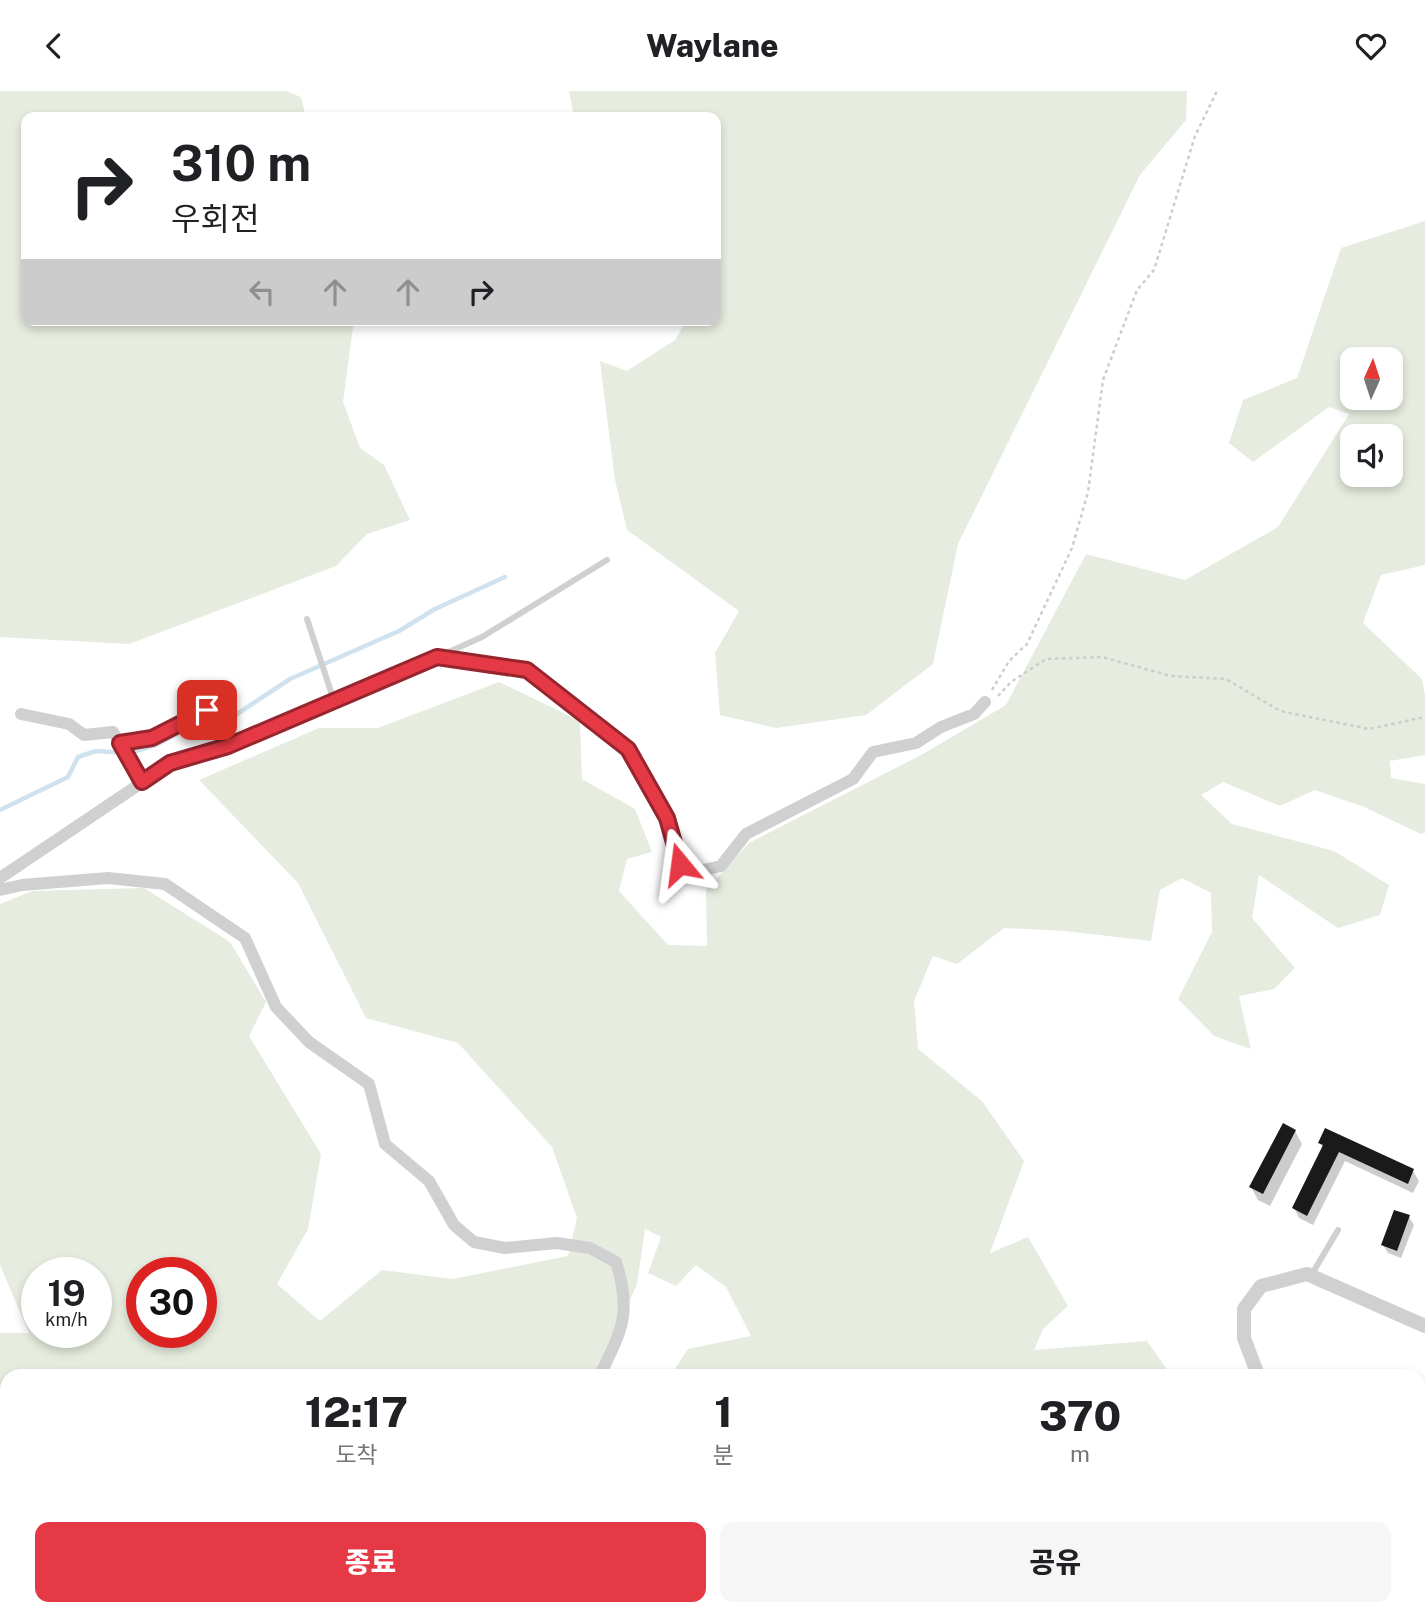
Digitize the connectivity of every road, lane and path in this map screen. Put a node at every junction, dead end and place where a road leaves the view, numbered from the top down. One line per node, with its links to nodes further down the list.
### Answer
1 (1217, 91): 6 (path)
2 (607, 560): 4 (lane)
3 (307, 619): 5 (lane)
4 (437, 657): 5 (street); 6 (street)
5 (334, 701): 11 (street)
6 (985, 702): 9 (path)
7 (207, 710): 10 (street)
8 (21, 714): 10 (street)
9 (1425, 717)
10 (120, 743): 11 (street)
11 (142, 782): 12 (street)
12 (0, 878)
13 (0, 890): 17 (street)
14 (1338, 1230): 15 (lane)
15 (1311, 1276): 16 (street); 18 (street)
16 (1425, 1326)
17 (603, 1369)
18 (1256, 1369)

